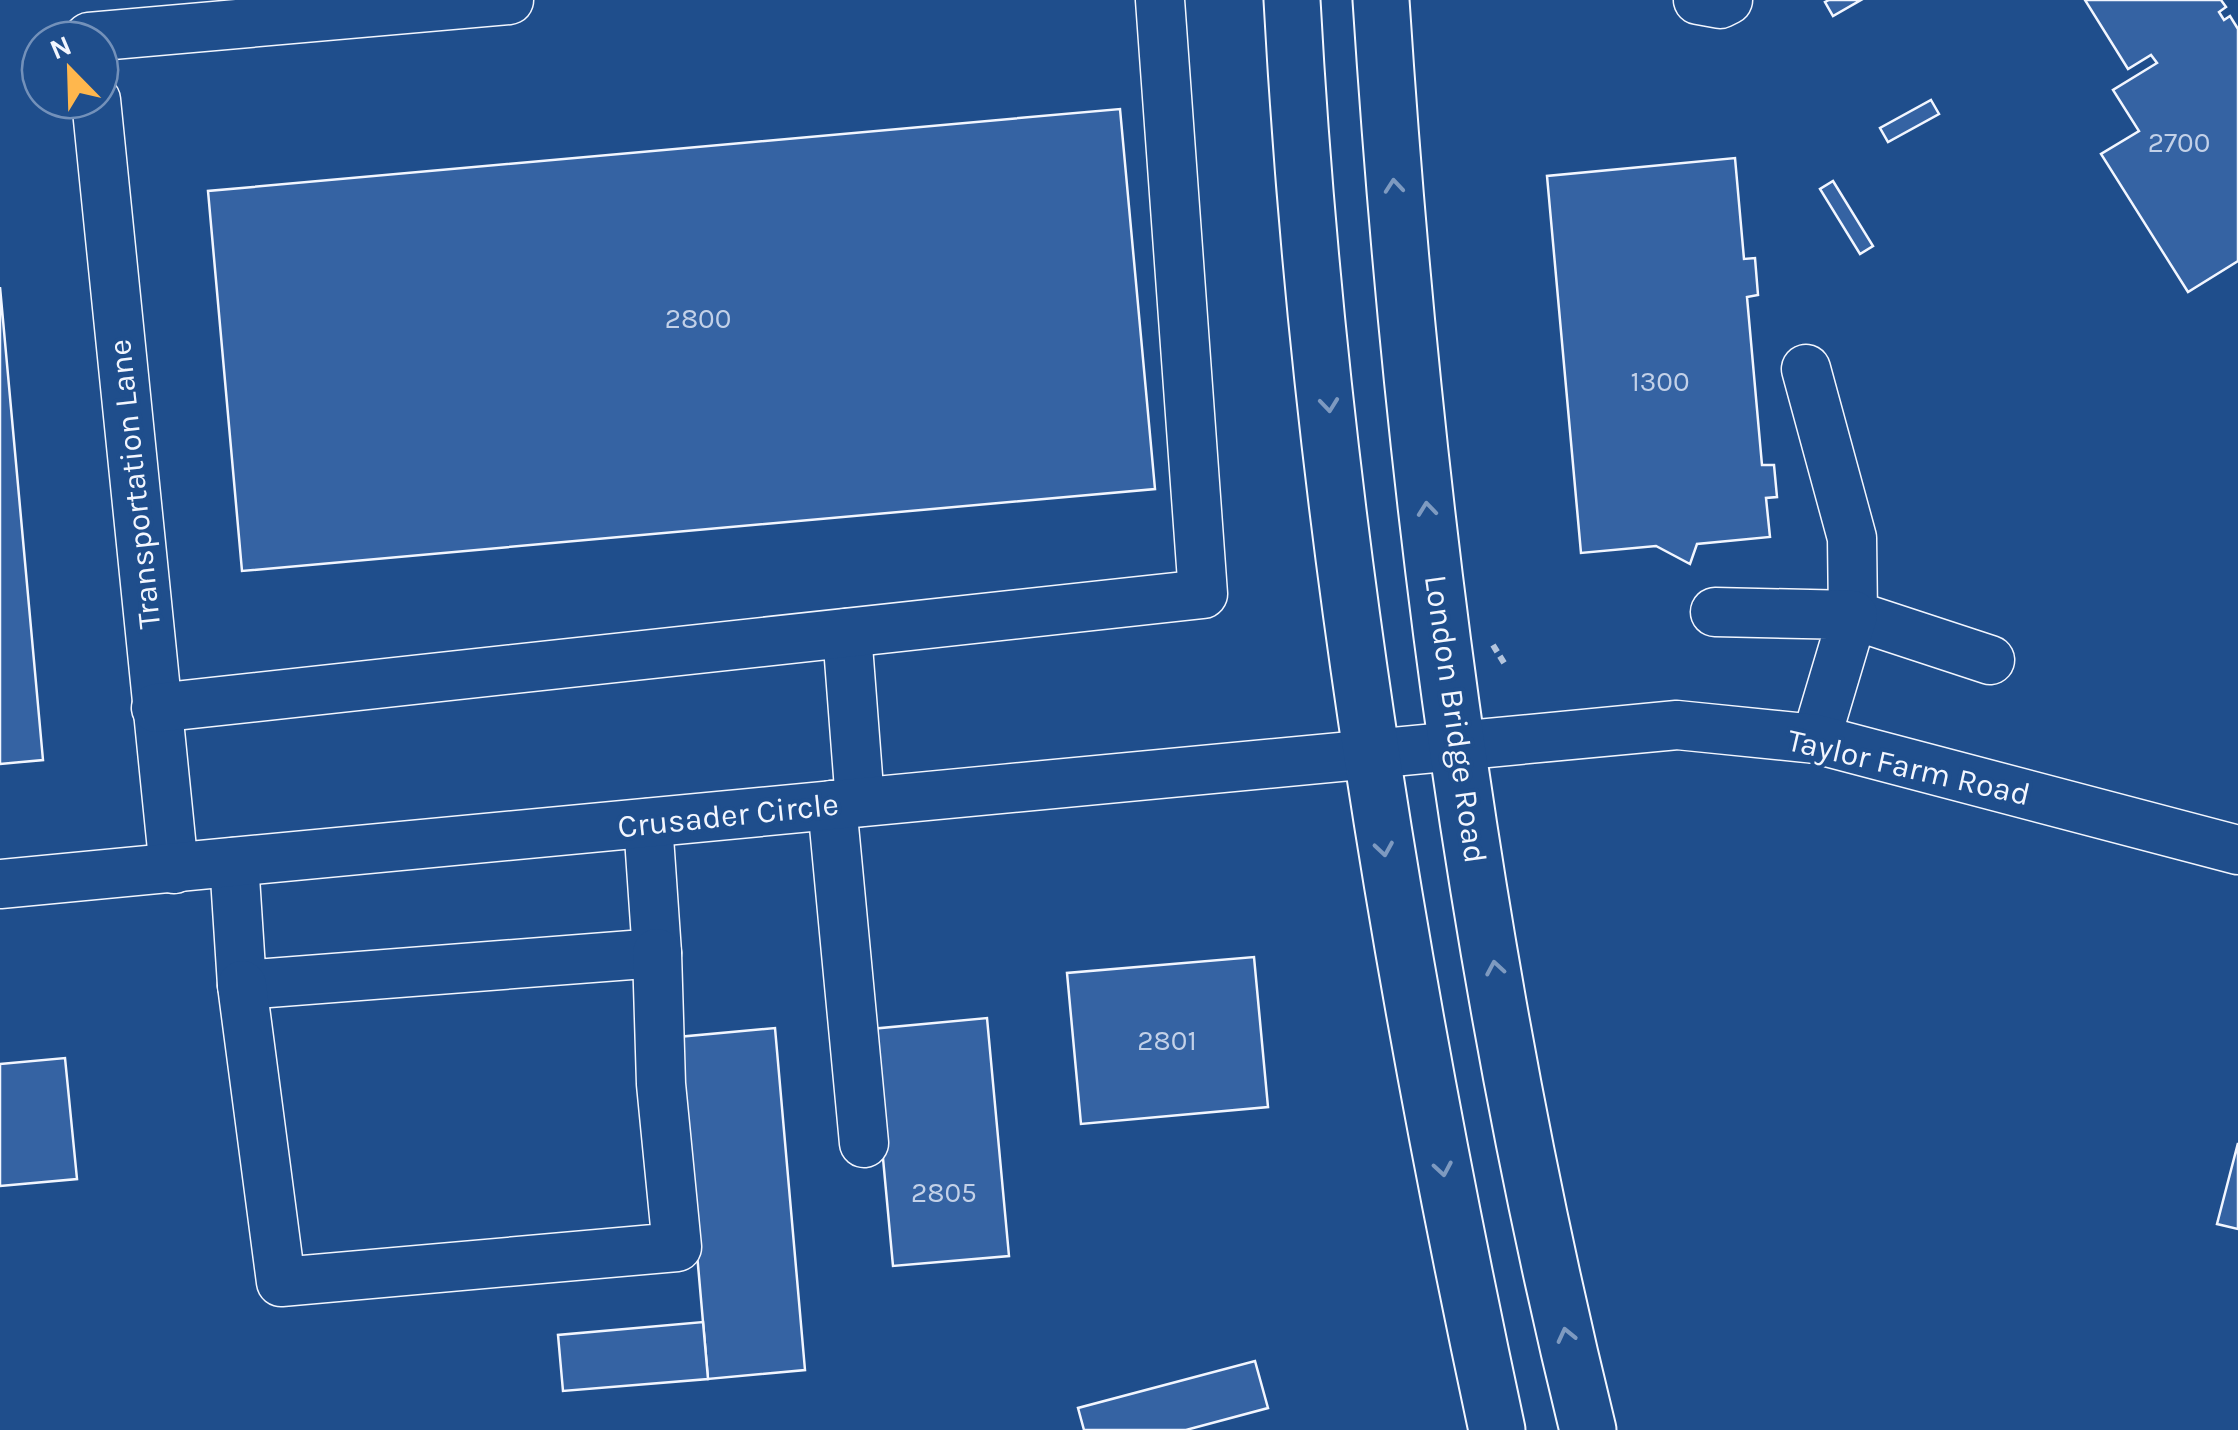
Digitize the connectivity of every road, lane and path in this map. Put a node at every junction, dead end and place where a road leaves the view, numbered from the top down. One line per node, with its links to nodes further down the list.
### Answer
1 (508, 0): 7 (street)
2 (1160, 0): 12 (street)
3 (1292, 0): 17 (main road, one-way to 17)
4 (1381, 0): 16 (main road, London Bridge Road, one-way to 4)
5 (1698, 0): 6 (street)
6 (1728, 0)
7 (120, 24)
8 (98, 120): 14 (street, Transportation Lane)
9 (1806, 369): 11 (street)
10 (1716, 612): 11 (street)
11 (1853, 615): 13 (street); 15 (street)
12 (848, 633): 14 (street); 18 (street)
13 (1990, 660)
14 (156, 708): 22 (street, Transportation Lane)
15 (1816, 739): 16 (street, Taylor Farm Road); 20 (street, Taylor Farm Road)
16 (1455, 745): 17 (street, Crusader Circle); 28 (main road, London Bridge Road, one-way to 16)
17 (1371, 752): 18 (street, Crusader Circle); 27 (main road, one-way to 27)
18 (846, 803): 19 (street, Crusader Circle); 26 (street)
19 (648, 823): 21 (street, Crusader Circle); 24 (street)
20 (2238, 850)
21 (234, 862): 22 (street, Crusader Circle); 25 (street)
22 (174, 868): 23 (street, Crusader Circle)
23 (0, 884)
24 (657, 954): 25 (street); 25 (street)
25 (242, 985)
26 (864, 1143)
27 (1498, 1430)
28 (1588, 1430)

